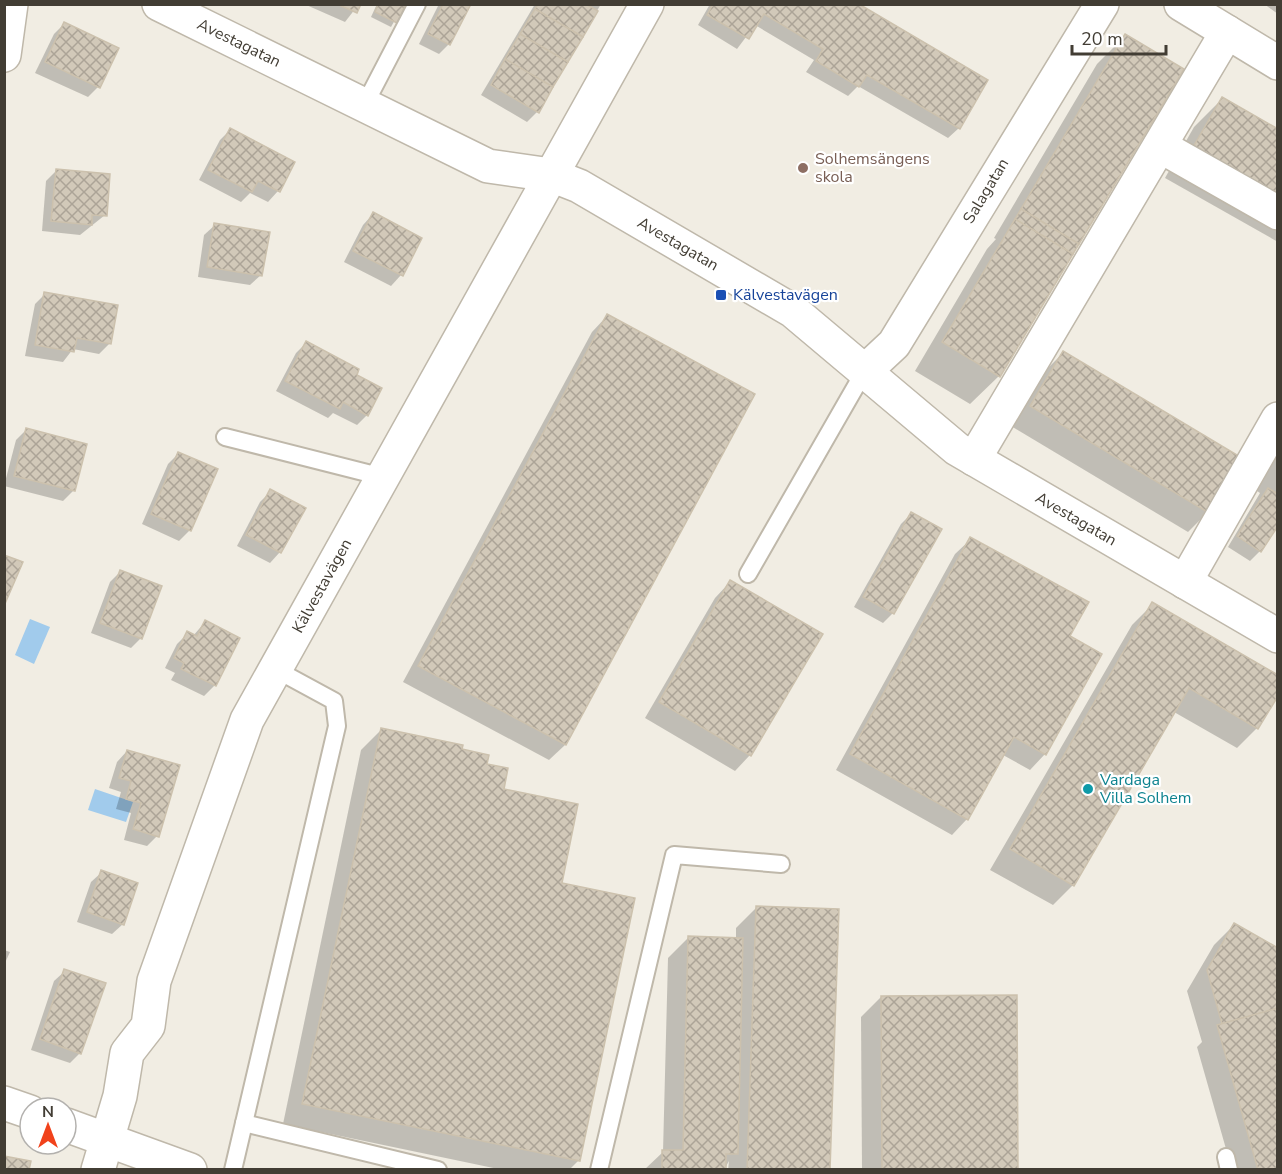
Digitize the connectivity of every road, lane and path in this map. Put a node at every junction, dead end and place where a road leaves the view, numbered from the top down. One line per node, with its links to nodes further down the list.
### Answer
1 (11, 4): 8 (street)
2 (159, 4): 10 (street, Avestagatan)
3 (417, 4): 10 (lane)
4 (647, 4): 12 (street, Kälvestavägen)
5 (1102, 4): 14 (street, Salagatan)
6 (1181, 4): 7 (street)
7 (1220, 20): 9 (street); 11 (street)
8 (4, 55)
9 (1278, 63)
10 (364, 106): 12 (street, Avestagatan)
11 (1160, 146): 13 (street); 17 (street)
12 (551, 176): 14 (street, Avestagatan); 18 (street, Kälvestavägen)
13 (1278, 213)
14 (864, 372): 17 (street, Avestagatan); 19 (lane)
15 (1278, 419): 20 (street)
16 (225, 437): 18 (lane)
17 (974, 459): 20 (street, Avestagatan)
18 (383, 477): 22 (street, Kälvestavägen)
19 (748, 574)
20 (1185, 582): 21 (street, Avestagatan)
21 (1278, 636)
22 (276, 669): 24 (lane); 26 (street, Kälvestavägen)
23 (781, 864): 31 (lane)
24 (244, 1123): 29 (lane); 30 (lane)
25 (78, 1129): 26 (street)
26 (108, 1139): 27 (street, Kälvestavägen); 28 (street)
27 (98, 1170)
28 (190, 1170)
29 (233, 1170)
30 (438, 1170)
31 (599, 1170)

